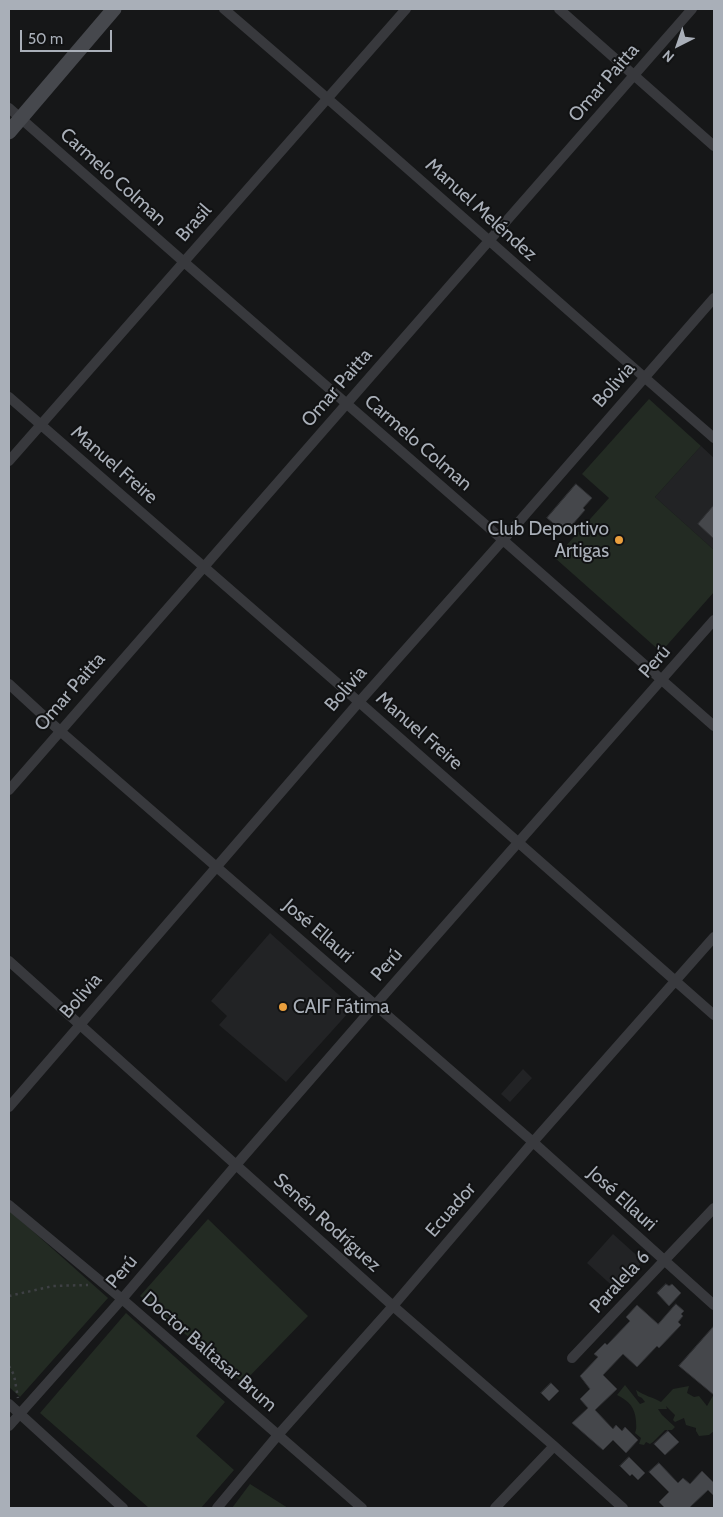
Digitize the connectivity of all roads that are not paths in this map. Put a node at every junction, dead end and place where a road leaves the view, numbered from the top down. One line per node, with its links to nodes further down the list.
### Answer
1 (114, 9): 9 (street)
2 (224, 9): 7 (street, Manuel Meléndez)
3 (406, 9): 7 (street, Brasil)
4 (559, 9): 6 (street)
5 (692, 9): 6 (street, Omar Paitta)
6 (634, 75): 11 (street); 12 (street, Omar Paitta)
7 (328, 98): 12 (street, Manuel Meléndez); 13 (street, Brasil)
8 (9, 108): 9 (street, Carmelo Colman)
9 (21, 118): 10 (street); 13 (street, Carmelo Colman)
10 (9, 132)
11 (714, 146)
12 (489, 242): 15 (street, Manuel Meléndez); 17 (street, Omar Paitta)
13 (184, 262): 17 (street, Carmelo Colman); 18 (street, Brasil)
14 (714, 298): 15 (street, Bolivia)
15 (644, 377): 19 (street, Manuel Meléndez); 21 (street, Bolivia)
16 (9, 397): 18 (street, Manuel Freire)
17 (346, 404): 21 (street, Carmelo Colman); 22 (street, Omar Paitta)
18 (40, 424): 20 (street, Brasil); 22 (street, Manuel Freire)
19 (714, 438)
20 (9, 461)
21 (503, 540): 24 (street, Carmelo Colman); 26 (street, Bolivia)
22 (203, 566): 26 (street, Manuel Freire); 28 (street, Omar Paitta)
23 (714, 620): 24 (street, Perú)
24 (662, 680): 27 (street, Carmelo Colman); 30 (street, Perú)
25 (9, 684): 28 (street, José Ellauri)
26 (359, 702): 30 (street, Manuel Freire); 31 (street, Bolivia)
27 (714, 726)
28 (60, 730): 29 (street, Omar Paitta); 31 (street, José Ellauri)
29 (9, 790)
30 (519, 842): 34 (street, Manuel Freire); 35 (street, Perú)
31 (216, 866): 35 (street, José Ellauri); 37 (street, Bolivia)
32 (714, 936): 34 (street, Ecuador)
33 (9, 961): 37 (street, Senén Rodríguez)
34 (676, 980): 36 (street, Manuel Freire); 39 (street, Ecuador)
35 (376, 1004): 39 (street, José Ellauri); 40 (street, Perú)
36 (714, 1015)
37 (80, 1024): 38 (street, Bolivia); 40 (street, Senén Rodríguez)
38 (9, 1107)
39 (533, 1142): 43 (street, José Ellauri); 46 (street, Ecuador)
40 (236, 1165): 44 (street, Perú); 46 (street, Senén Rodríguez)
41 (9, 1205): 44 (street, Doctor Baltasar Brum)
42 (714, 1208): 43 (street, Paralela 6)
43 (664, 1260): 45 (street, José Ellauri); 47 (street, Paralela 6)
44 (122, 1299): 49 (street, Perú); 51 (street, Doctor Baltasar Brum)
45 (714, 1305)
46 (393, 1306): 51 (street, Ecuador); 52 (street, Senén Rodríguez)
47 (572, 1358)
48 (9, 1404): 49 (street)
49 (21, 1414): 50 (street, Perú); 53 (street)
50 (9, 1426)
51 (278, 1435): 54 (street, Ecuador); 55 (street, Doctor Baltasar Brum)
52 (554, 1446): 56 (street); 57 (street, Senén Rodríguez)
53 (123, 1508)
54 (217, 1508)
55 (362, 1508)
56 (495, 1508)
57 (623, 1508)

